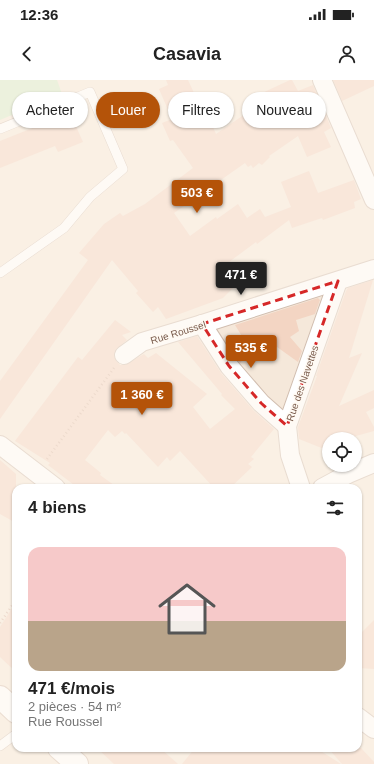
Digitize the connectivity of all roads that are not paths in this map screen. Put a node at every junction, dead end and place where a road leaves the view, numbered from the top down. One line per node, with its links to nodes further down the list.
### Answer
1 (322, 80): 3 (street)
2 (0, 129): 5 (lane)
3 (374, 200)
4 (374, 269): 6 (street, Rue Roussel)
5 (0, 273)
6 (338, 281): 7 (street, Rue Roussel); 9 (street, Rue des Navettes)
7 (202, 324): 8 (street, Rue Roussel); 9 (street)
8 (124, 355)
9 (287, 426): 13 (street, Rue des Navettes)
10 (0, 445): 12 (street)
11 (374, 463): 14 (street)
12 (51, 484)
13 (300, 484)
14 (329, 484)
15 (0, 697): 16 (street)
16 (12, 708)
17 (362, 720): 18 (street)
18 (374, 729)
19 (12, 737): 20 (lane)
20 (0, 746)
21 (64, 752): 22 (street)
22 (77, 764)

